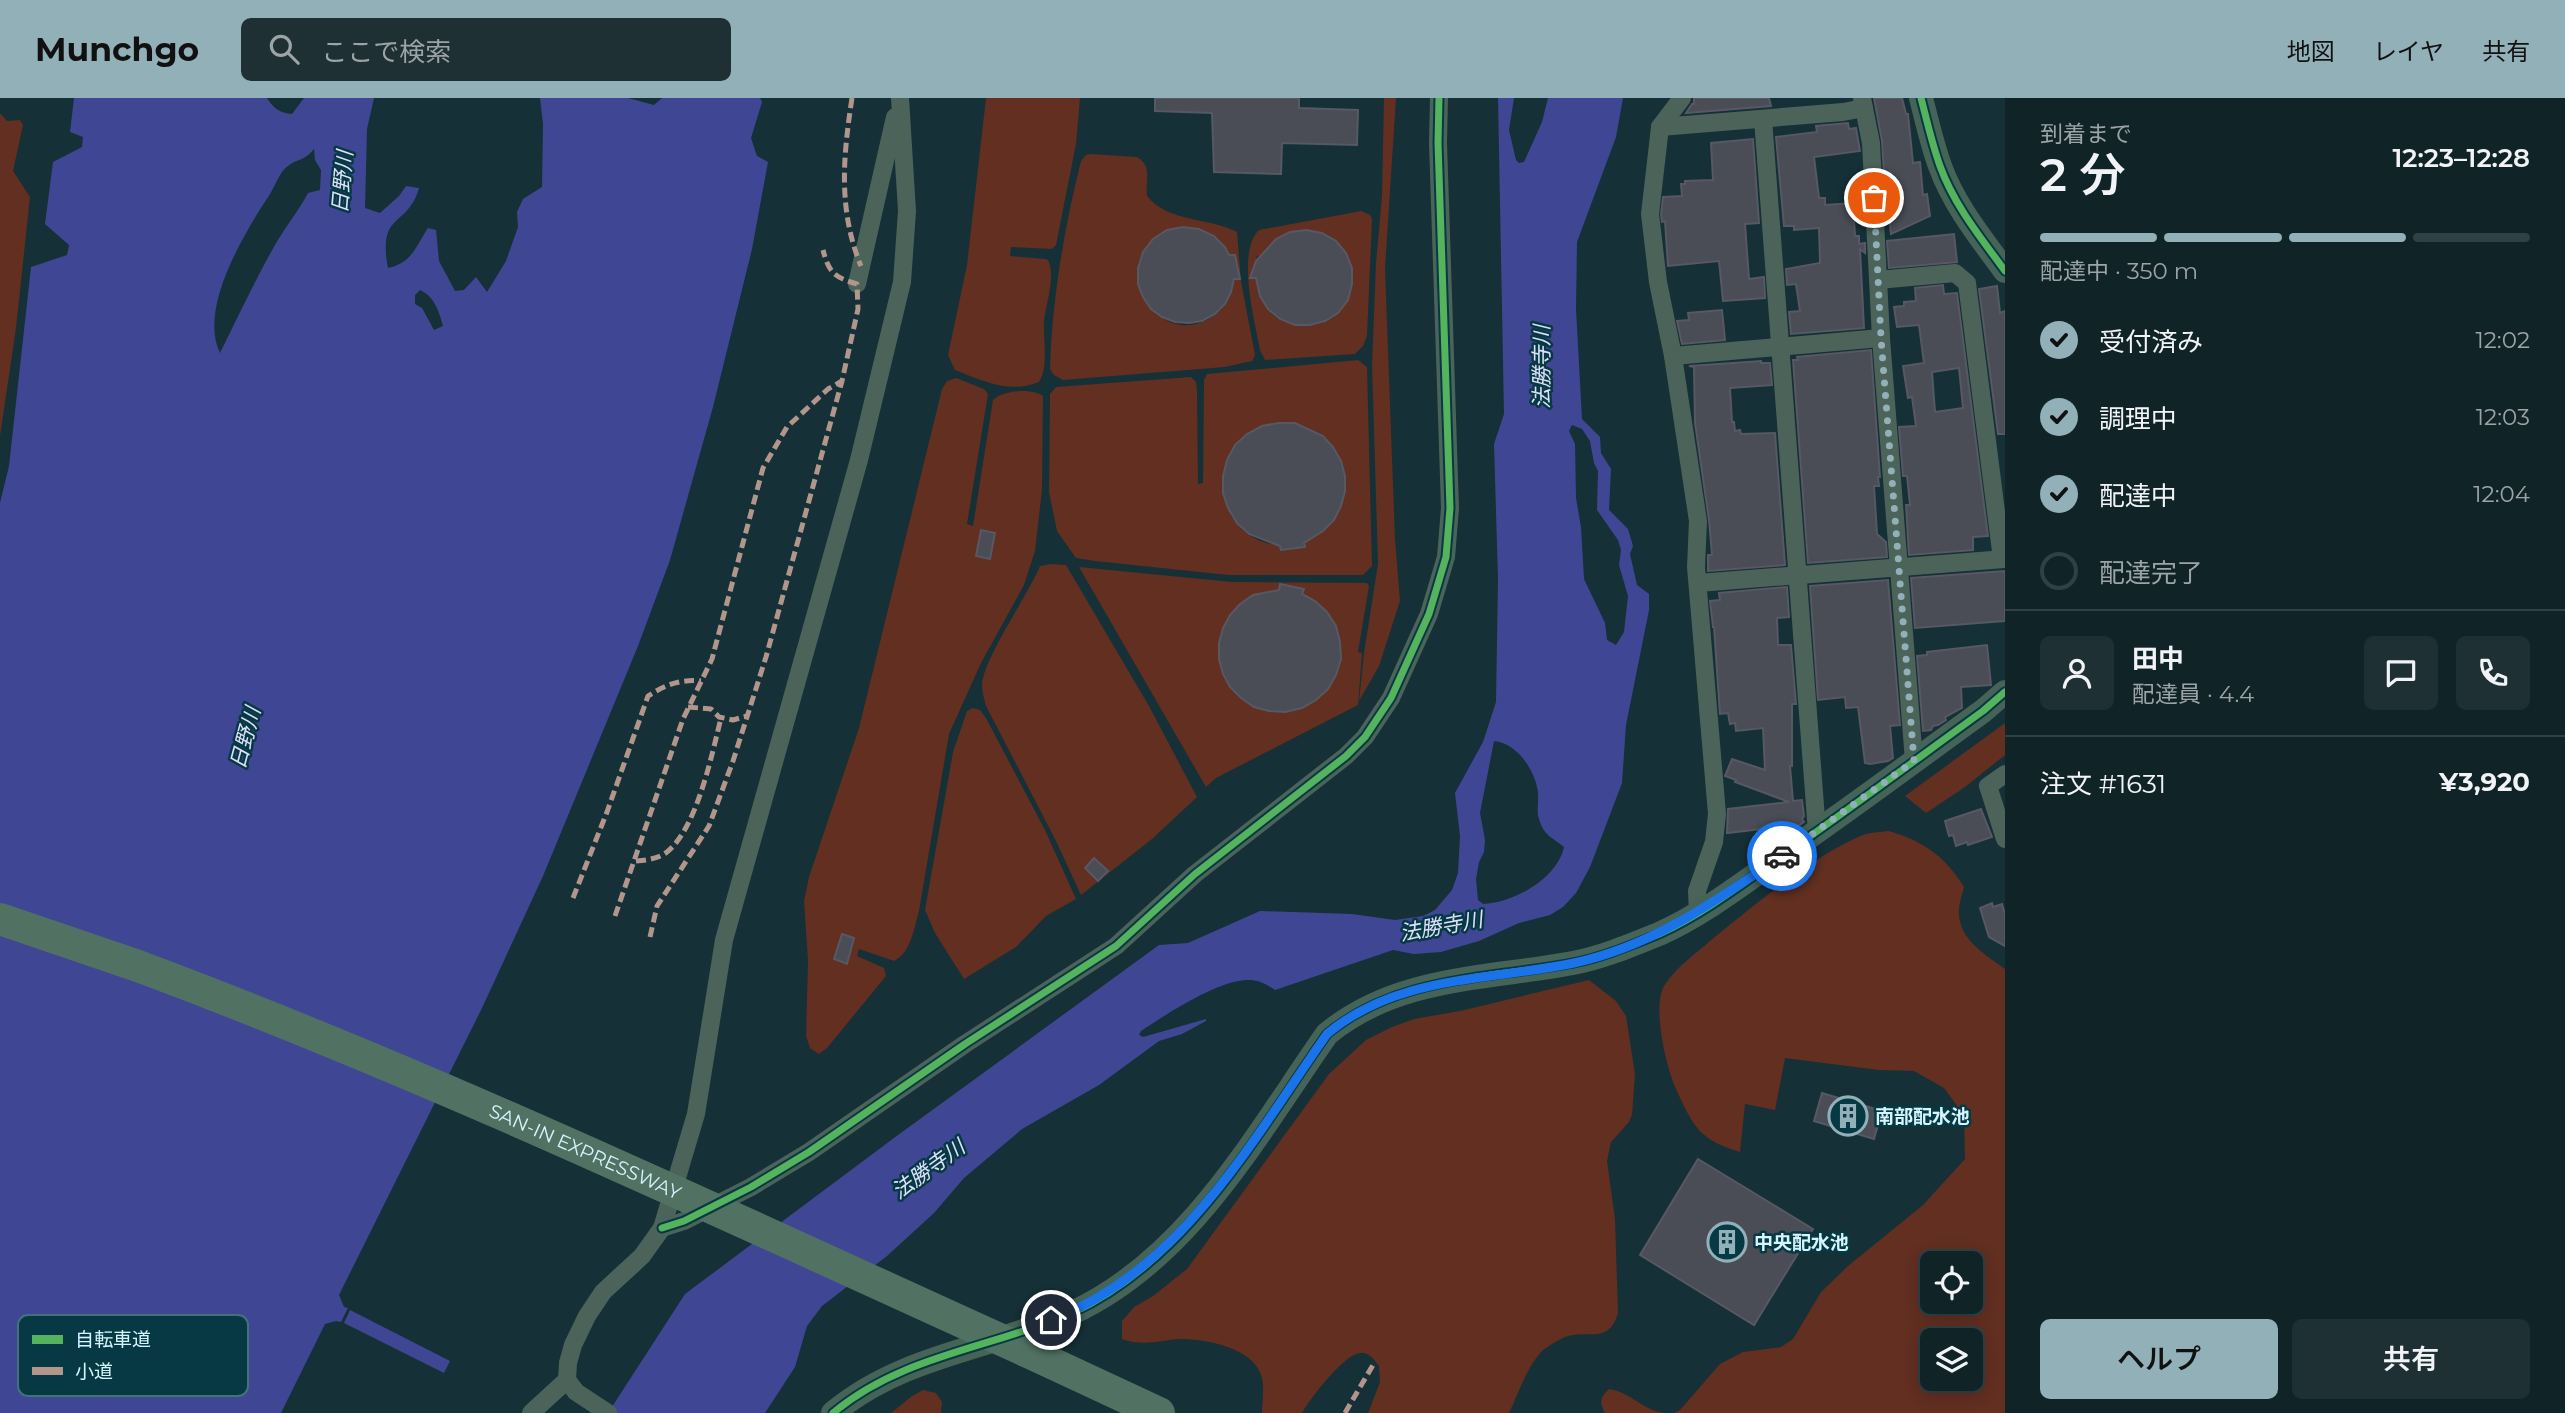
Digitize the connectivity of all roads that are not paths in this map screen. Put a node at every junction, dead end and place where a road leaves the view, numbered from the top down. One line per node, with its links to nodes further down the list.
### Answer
1 (900, 98): 10 (street); 26 (street)
2 (1439, 98): 26 (street)
3 (1682, 98): 7 (street)
4 (1921, 98): 8 (main road)
5 (1863, 103): 6 (street); 9 (street)
6 (1763, 119): 7 (street); 12 (street)
7 (1660, 127): 13 (street)
8 (2005, 271)
9 (1878, 280): 11 (street); 14 (street)
10 (857, 284)
11 (1881, 338): 12 (street); 15 (street)
12 (1779, 346): 13 (street); 16 (street)
13 (1673, 356): 17 (street)
14 (2004, 559): 15 (street)
15 (1900, 567): 16 (street); 19 (street)
16 (1798, 576): 17 (street); 21 (street)
17 (1698, 583): 23 (street)
18 (2005, 692): 19 (main road)
19 (1914, 761): 21 (main road)
20 (2005, 774): 22 (street)
21 (1817, 832): 23 (main road)
22 (2005, 839)
23 (1698, 913): 31 (main road)
24 (0, 919): 27 (highway, SAN-IN EXPRESSWAY, bridge)
25 (0, 929): 27 (highway, SAN-IN EXPRESSWAY)
26 (662, 1228): 28 (street)
27 (1025, 1357): 32 (highway, SAN-IN EXPRESSWAY); 33 (highway, SAN-IN EXPRESSWAY)
28 (571, 1386): 29 (street); 30 (street)
29 (531, 1413)
30 (608, 1413)
31 (833, 1413)
32 (1132, 1413)
33 (1159, 1413)

